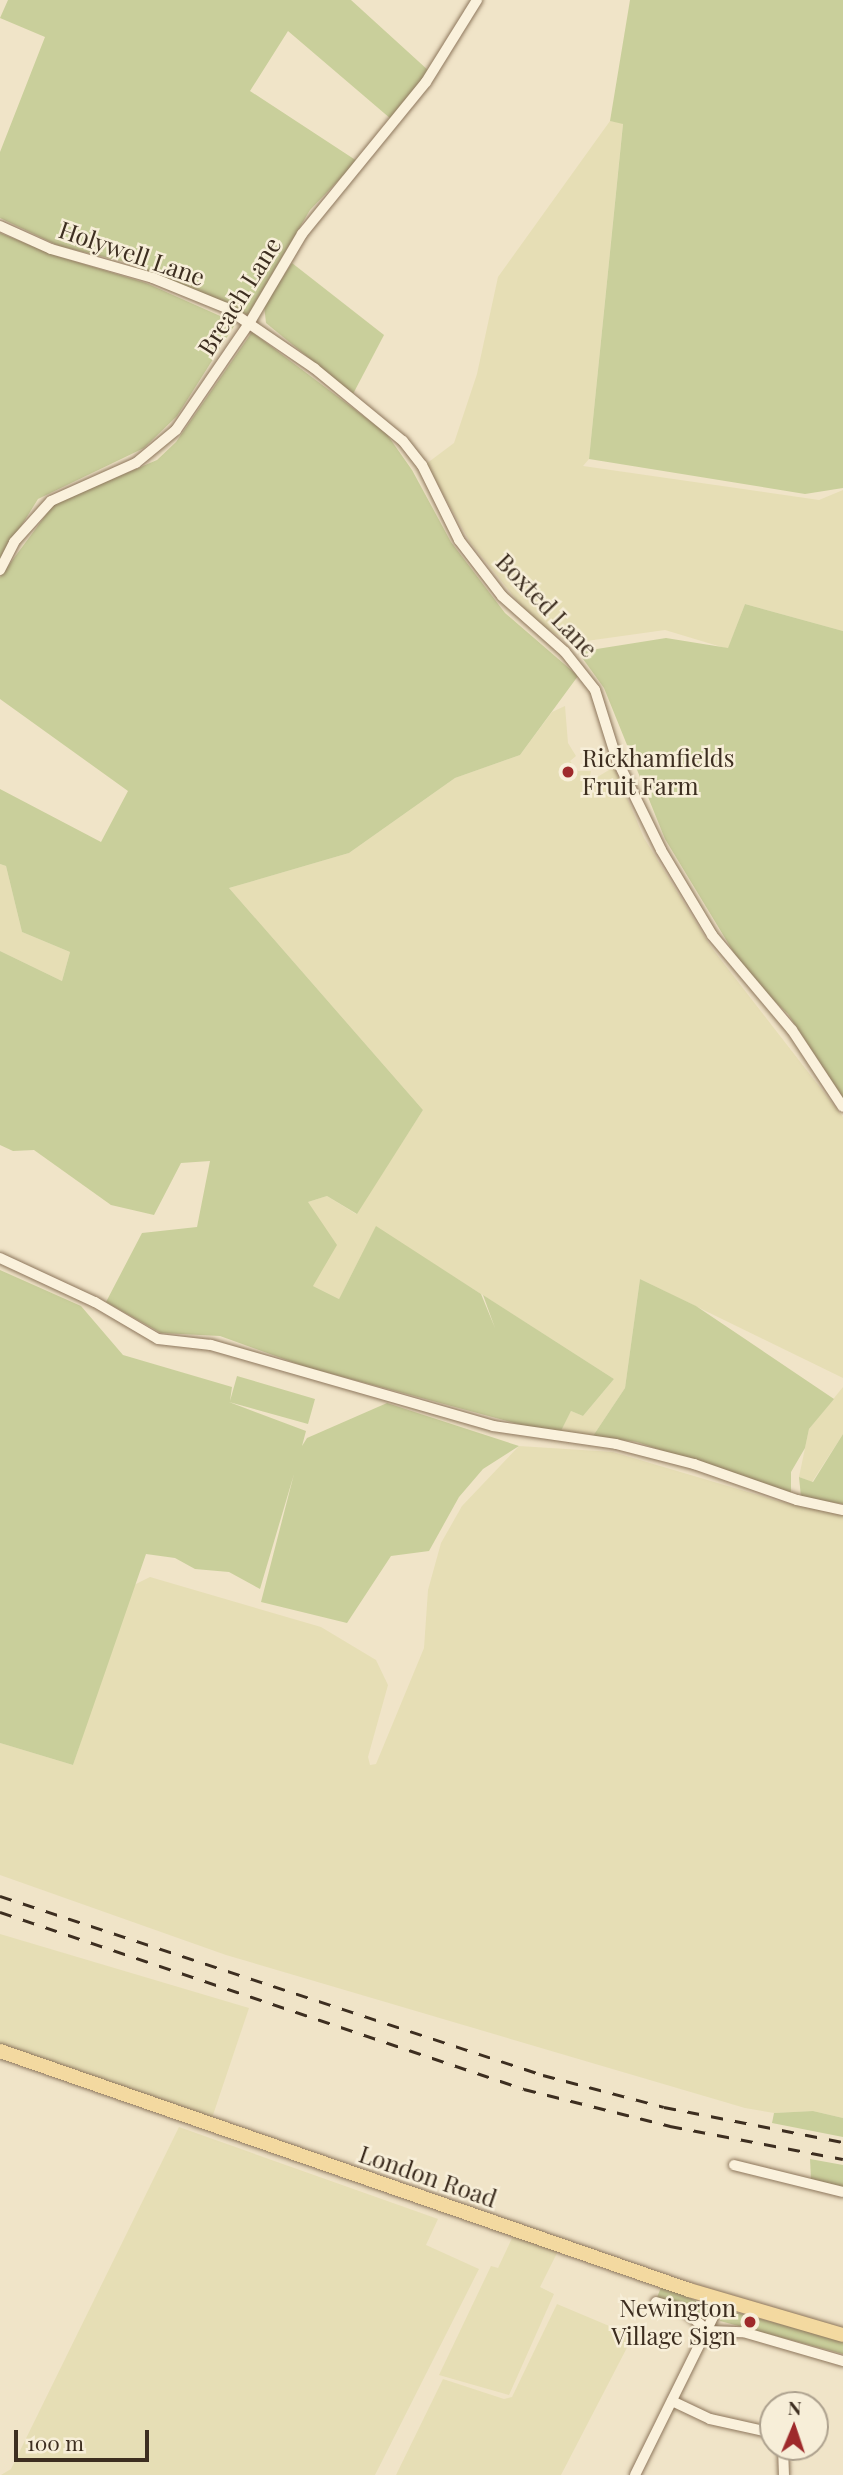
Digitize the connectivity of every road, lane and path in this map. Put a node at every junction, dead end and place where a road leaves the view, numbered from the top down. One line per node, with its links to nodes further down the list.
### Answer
1 (477, 0): 3 (street, Breach Lane)
2 (0, 226): 3 (street, Holywell Lane)
3 (250, 322): 4 (street, Breach Lane); 5 (street, Boxted Lane)
4 (0, 570)
5 (843, 1107)
6 (0, 1258): 7 (street)
7 (843, 1510)
8 (0, 2051): 11 (main road, London Road)
9 (734, 2165): 10 (street)
10 (843, 2192)
11 (721, 2301): 13 (street); 14 (main road, London Road)
12 (656, 2302): 13 (street)
13 (708, 2331): 15 (street); 16 (street)
14 (842, 2331)
15 (843, 2361)
16 (672, 2402): 17 (street); 18 (street)
17 (759, 2430)
18 (635, 2475)

